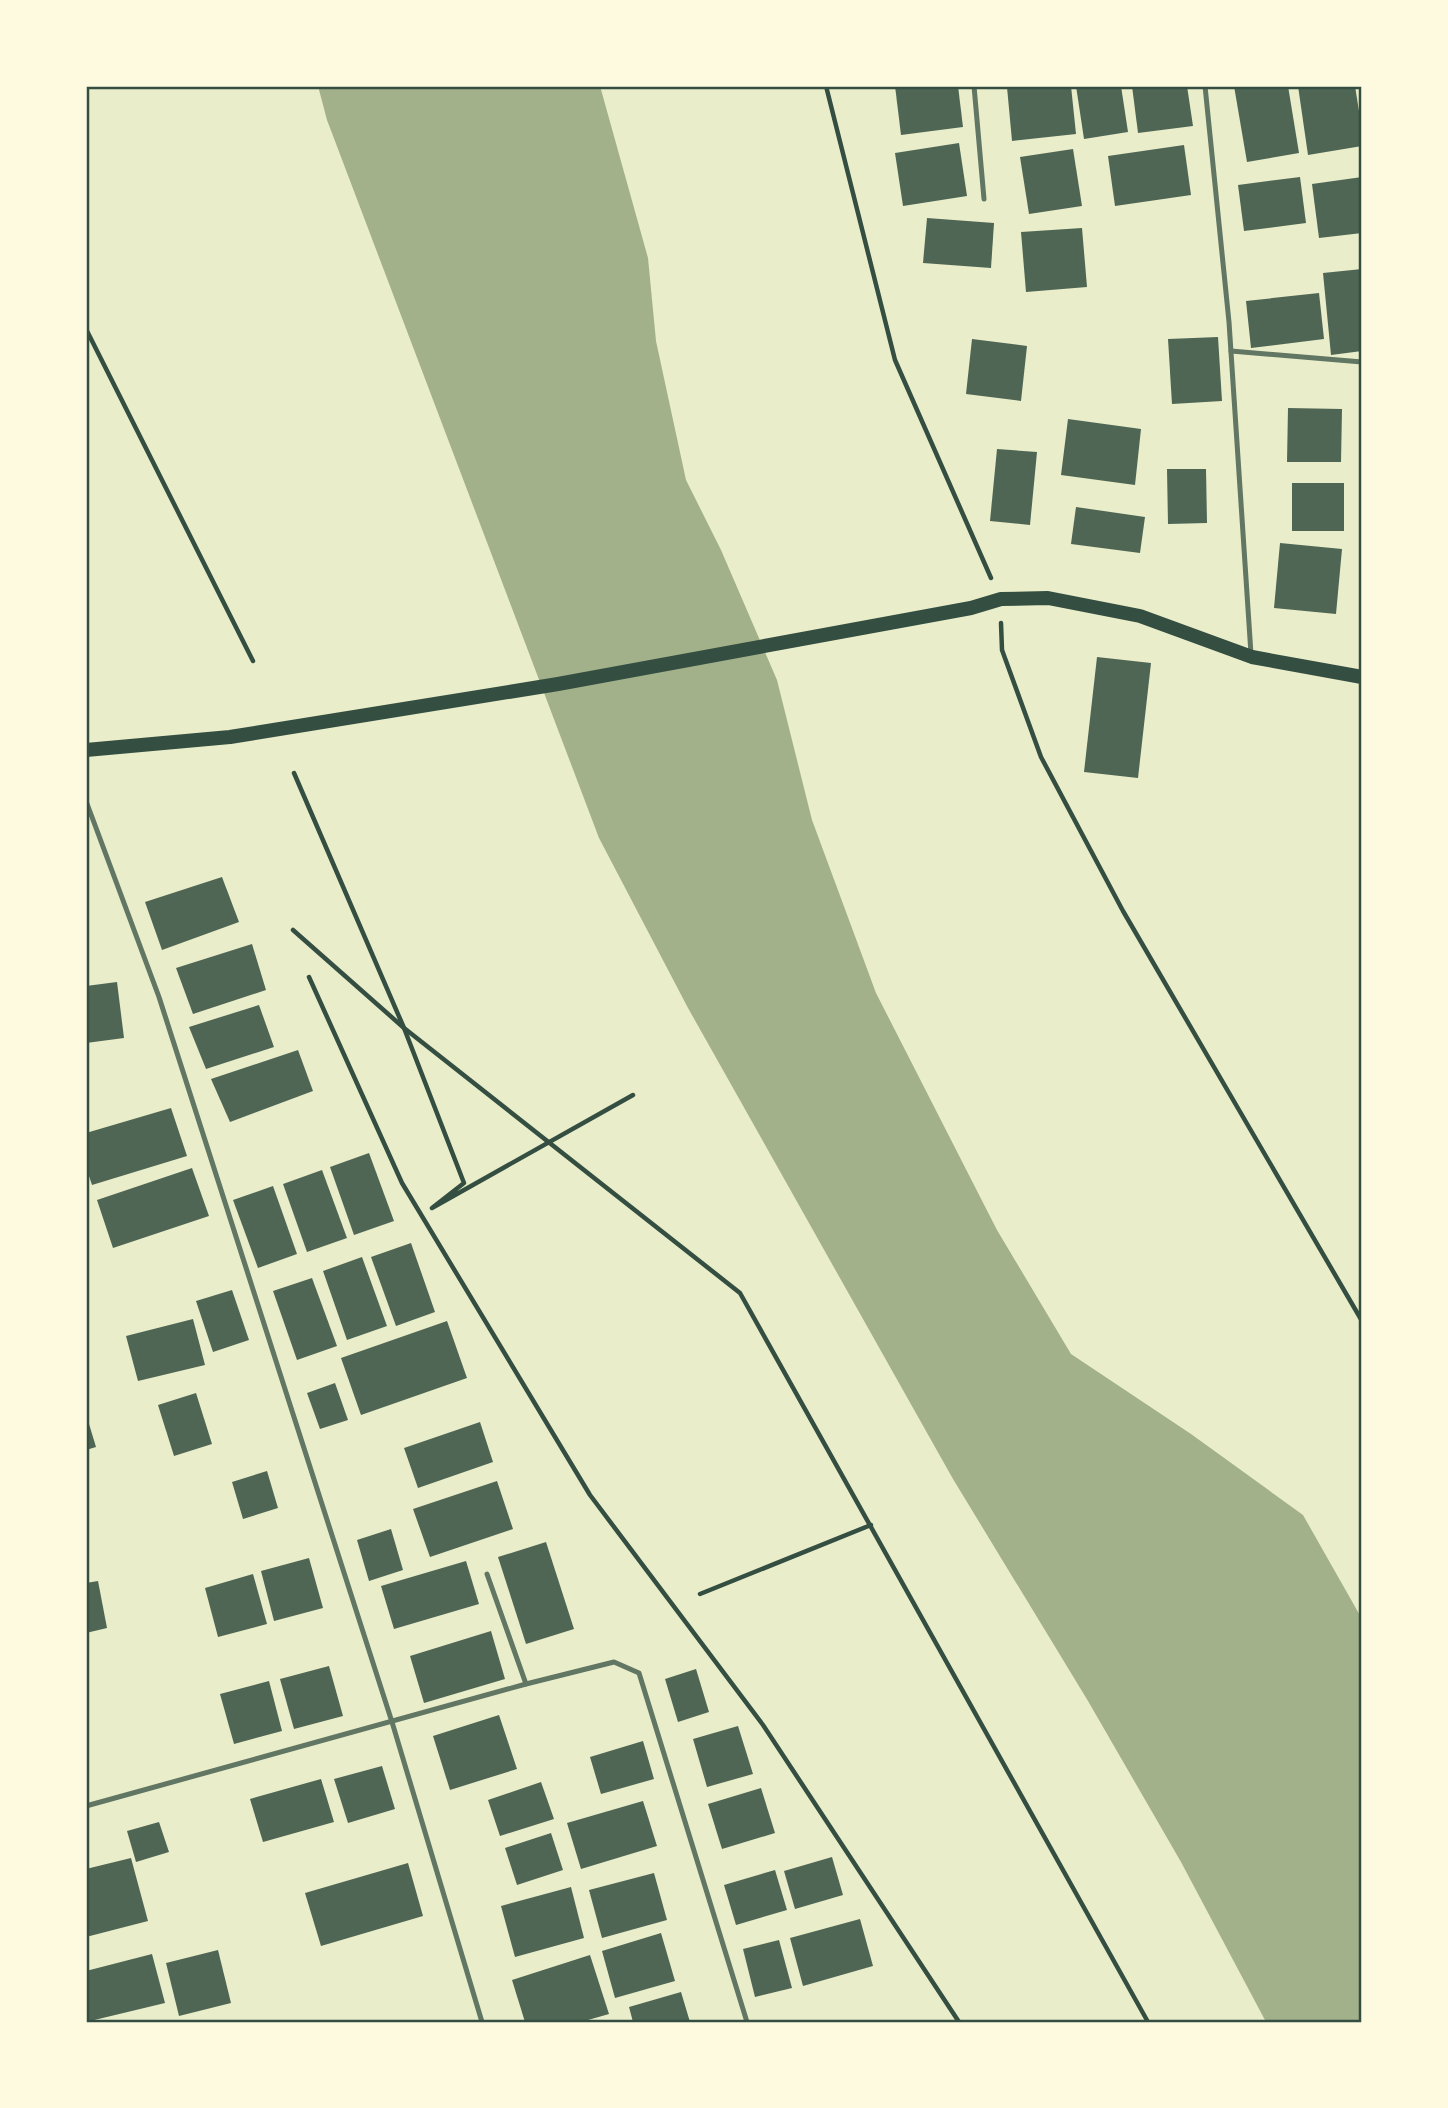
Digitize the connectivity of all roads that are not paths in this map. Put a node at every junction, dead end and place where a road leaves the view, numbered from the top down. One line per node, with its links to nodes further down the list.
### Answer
1 (974, 86): 3 (lane)
2 (1205, 86): 4 (lane)
3 (985, 199)
4 (1231, 351): 5 (lane); 6 (lane)
5 (1362, 362)
6 (1252, 657): 7 (main road); 8 (main road)
7 (1362, 677)
8 (86, 750)
9 (86, 801): 12 (lane)
10 (487, 1574): 11 (lane)
11 (526, 1684): 12 (lane); 15 (lane)
12 (393, 1722): 13 (lane); 14 (lane)
13 (86, 1806)
14 (482, 2022)
15 (747, 2022)

